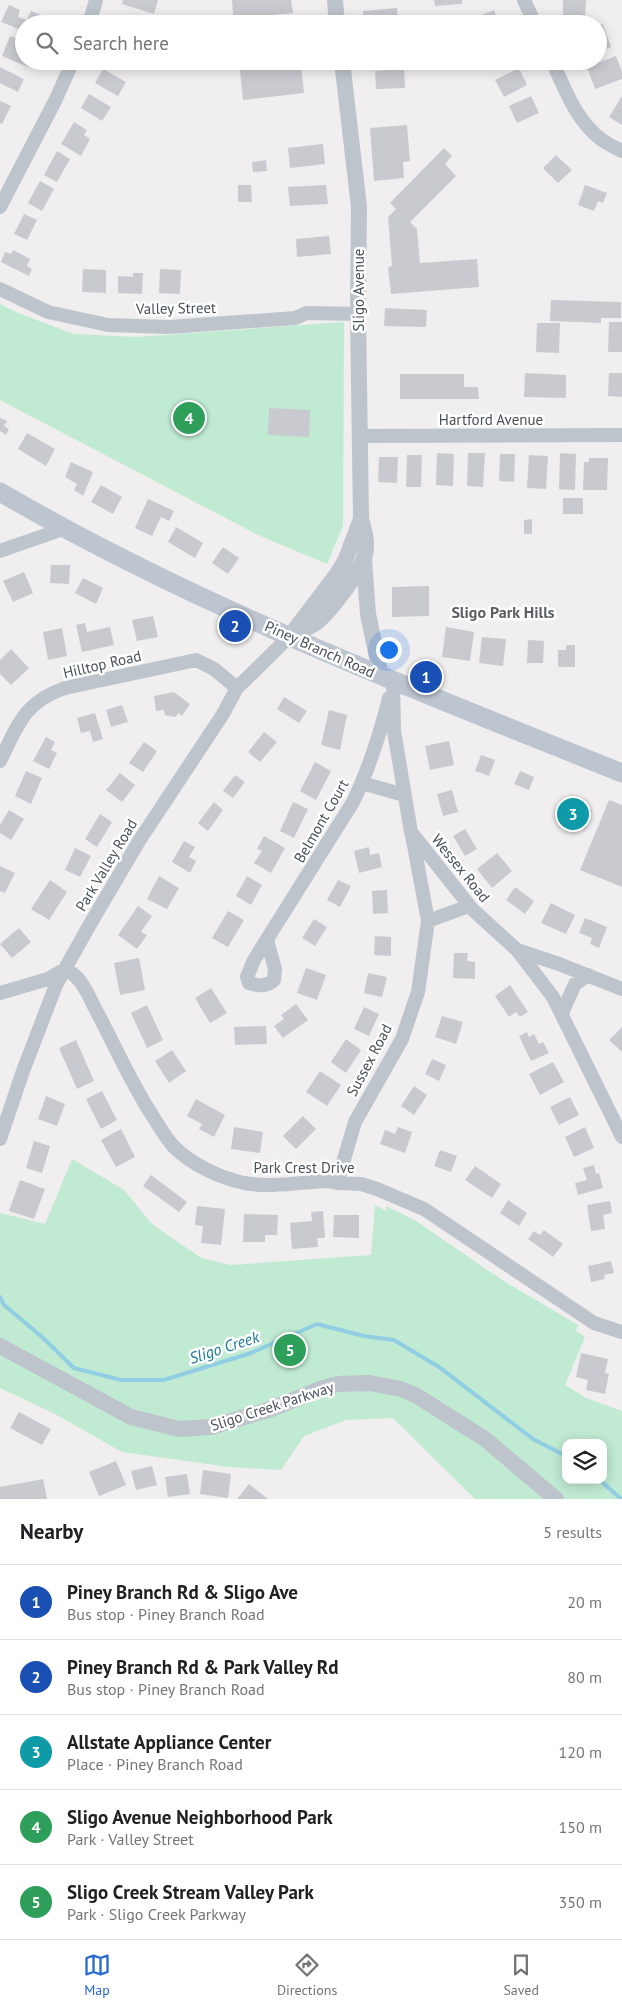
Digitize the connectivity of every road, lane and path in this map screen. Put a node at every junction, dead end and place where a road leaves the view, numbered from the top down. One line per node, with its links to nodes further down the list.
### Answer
1 (96, 0): 4 (street)
2 (335, 0): 5 (street)
3 (524, 0): 6 (street)
4 (92, 15)
5 (336, 15)
6 (531, 15)
7 (69, 70): 11 (street)
8 (343, 70): 13 (street, Sligo Avenue)
9 (556, 70): 10 (street)
10 (622, 151)
11 (0, 207)
12 (0, 289): 13 (street, Valley Street)
13 (358, 314): 15 (street, Sligo Avenue)
14 (622, 435): 15 (street, Hartford Avenue)
15 (360, 436): 17 (street, Sligo Avenue)
16 (0, 492): 18 (main road, Piney Branch Road)
17 (361, 519): 20 (street, Sligo Avenue); 21 (street, Sligo Avenue)
18 (63, 529): 19 (street); 21 (main road, Piney Branch Road)
19 (0, 551)
20 (364, 560): 21 (street, Sligo Avenue); 22 (street)
21 (290, 636): 22 (main road, Piney Branch Road); 23 (street, Park Valley Road)
22 (387, 678): 25 (main road, Piney Branch Road); 26 (street, Belmont Court); 27 (street, Wessex Road)
23 (237, 688): 24 (street, Hilltop Road); 33 (street, Park Valley Road)
24 (0, 760)
25 (622, 772)
26 (362, 783): 27 (street); 31 (street, Belmont Court)
27 (404, 795): 28 (street, Wessex Road)
28 (412, 832): 29 (street, Wessex Road); 30 (street, Sussex Road)
29 (469, 906): 30 (street); 32 (street, Wessex Road)
30 (428, 921): 40 (street, Sussex Road)
31 (267, 940)
32 (516, 950): 34 (street, Wessex Road); 37 (street)
33 (65, 969): 36 (street); 39 (street, Park Valley Road); 40 (street, Park Crest Drive)
34 (588, 975): 35 (street, Wessex Road); 37 (street)
35 (622, 988)
36 (0, 993)
37 (562, 1013): 38 (street)
38 (622, 1137)
39 (0, 1139)
40 (337, 1183): 41 (street, Park Crest Drive)
41 (622, 1332)
42 (0, 1346): 43 (street, Sligo Creek Parkway)
43 (556, 1499)

